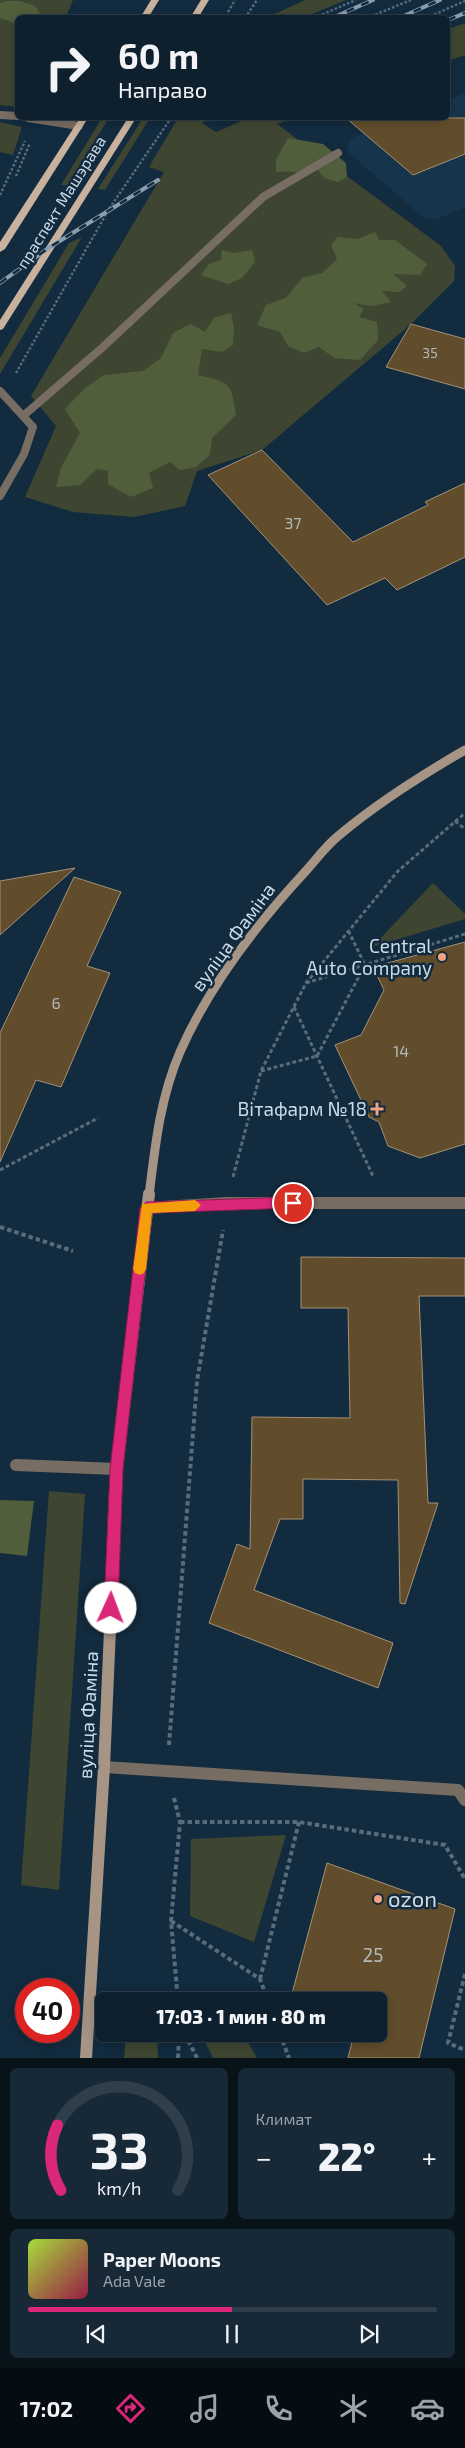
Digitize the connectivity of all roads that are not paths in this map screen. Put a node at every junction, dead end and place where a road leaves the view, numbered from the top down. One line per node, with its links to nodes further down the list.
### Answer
1 (155, 0): 3 (main road)
2 (205, 0): 4 (main road)
3 (146, 15)
4 (196, 15)
5 (0, 115): 6 (lane)
6 (15, 116)
7 (45, 120): 10 (lane)
8 (83, 120): 10 (main road, праспект Машэрава)
9 (131, 120): 13 (main road, праспект Машэрава)
10 (79, 126): 12 (main road, праспект Машэрава)
11 (338, 153): 15 (lane)
12 (0, 249)
13 (0, 327)
14 (2, 393): 15 (lane)
15 (23, 416): 16 (lane)
16 (0, 496)
17 (465, 750): 19 (street, вуліца Фаміна)
18 (465, 1203): 19 (lane)
19 (146, 1208): 21 (street, вуліца Фаміна)
20 (16, 1464): 21 (lane)
21 (117, 1469): 22 (street, вуліца Фаміна)
22 (104, 1767): 23 (lane); 24 (street, вуліца Фаміна)
23 (465, 1800)
24 (86, 2058)

